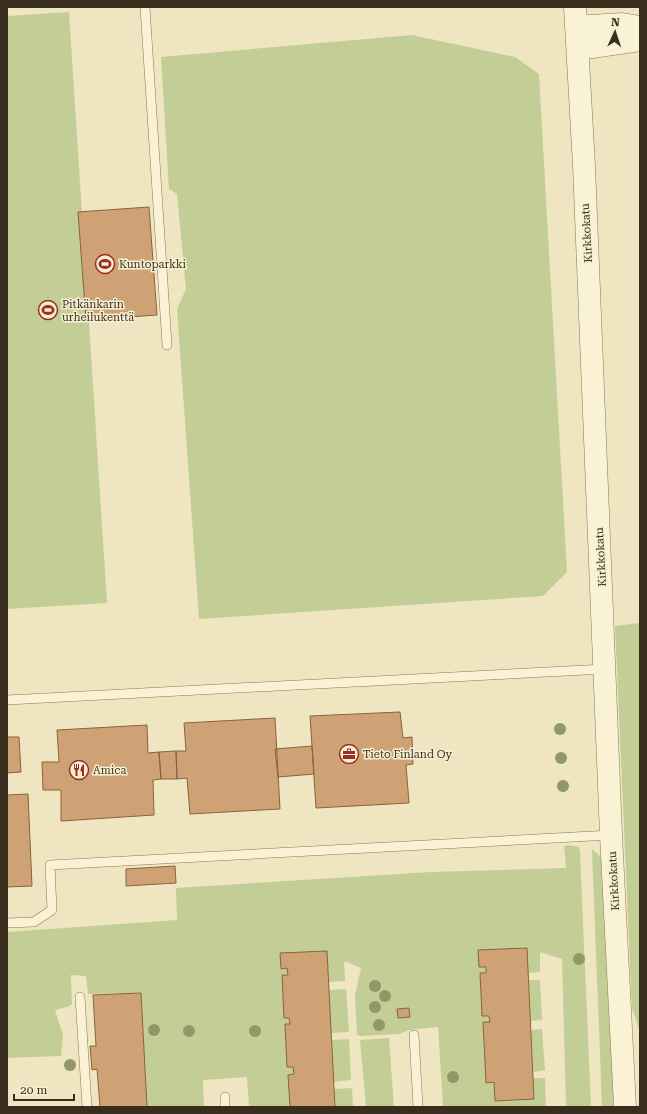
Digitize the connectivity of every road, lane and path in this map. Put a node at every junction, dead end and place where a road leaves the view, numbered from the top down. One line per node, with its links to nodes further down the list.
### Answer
1 (145, 7): 6 (lane)
2 (575, 14): 3 (street); 5 (street, Kirkkokatu)
3 (640, 27)
4 (640, 40): 5 (street)
5 (578, 49): 7 (street, Kirkkokatu)
6 (166, 344)
7 (605, 669): 8 (lane); 9 (street, Kirkkokatu)
8 (7, 700)
9 (611, 835): 10 (lane); 17 (street, Kirkkokatu)
10 (7, 923)
11 (80, 997): 14 (lane)
12 (414, 1035): 16 (lane)
13 (225, 1097): 15 (lane)
14 (87, 1107)
15 (226, 1107)
16 (418, 1107)
17 (625, 1107)

